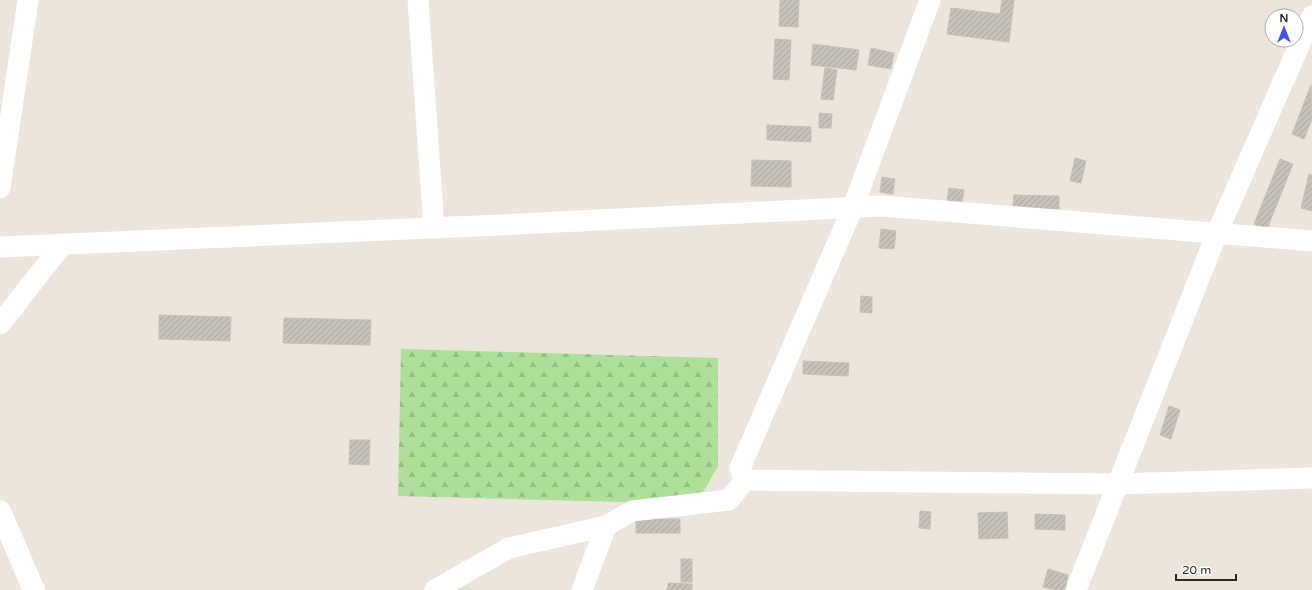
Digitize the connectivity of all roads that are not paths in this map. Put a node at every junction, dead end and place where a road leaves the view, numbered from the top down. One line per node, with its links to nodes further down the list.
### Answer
1 (28, 0): 5 (street)
2 (418, 0): 7 (street)
3 (930, 0): 6 (street)
4 (1312, 16): 8 (street)
5 (0, 188)
6 (853, 207): 7 (street); 8 (street); 14 (street)
7 (434, 228): 10 (street)
8 (1216, 234): 9 (street); 15 (street)
9 (1312, 241)
10 (62, 244): 11 (street); 12 (street)
11 (0, 247)
12 (0, 324)
13 (1312, 478): 15 (street)
14 (745, 480): 15 (street); 17 (street)
15 (1118, 484): 21 (street)
16 (0, 511): 18 (main road)
17 (606, 526): 19 (street); 20 (street)
18 (34, 590)
19 (435, 590)
20 (582, 590)
21 (1076, 590)

